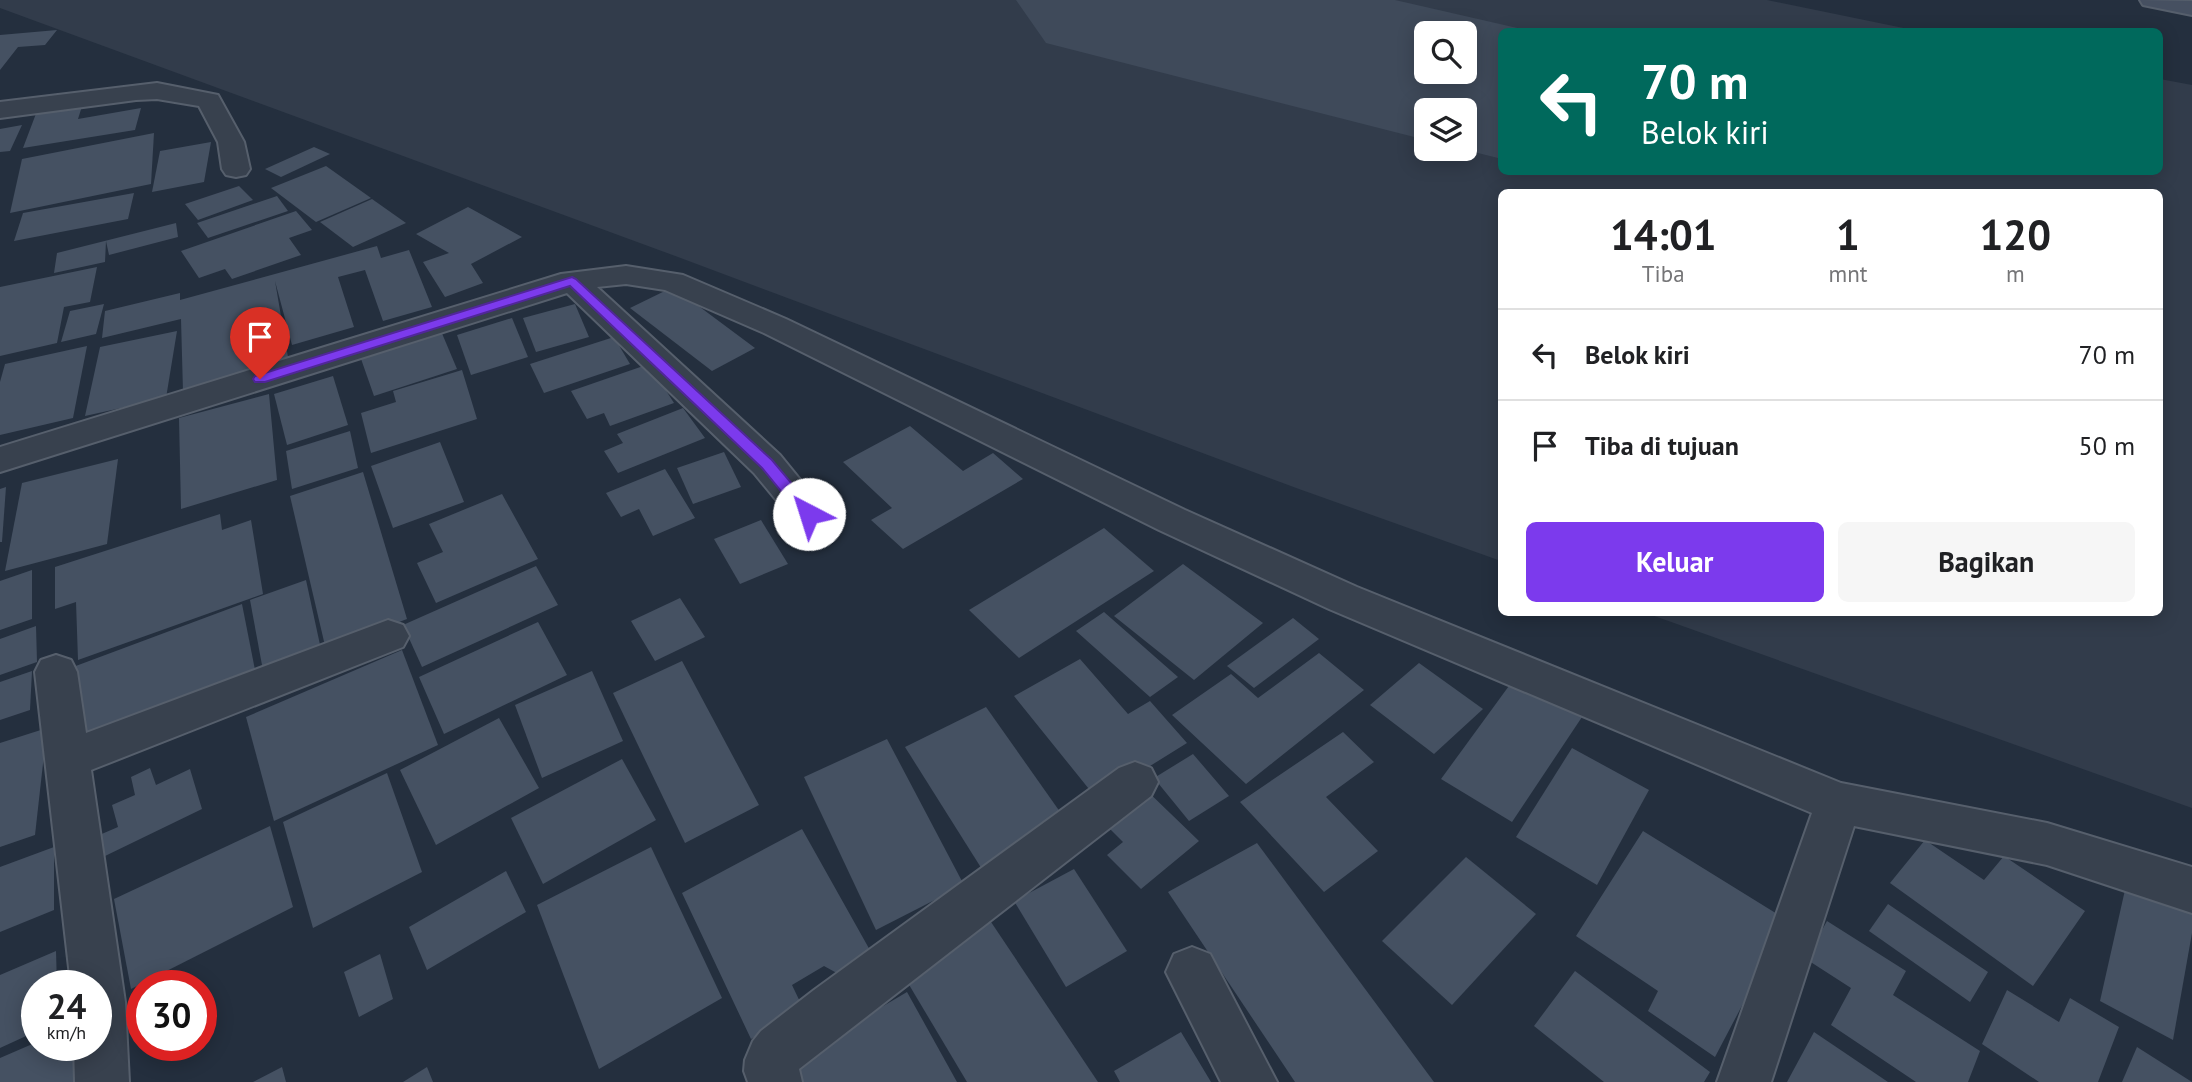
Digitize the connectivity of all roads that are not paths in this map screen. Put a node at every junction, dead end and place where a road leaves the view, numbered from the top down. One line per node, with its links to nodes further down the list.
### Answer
1 (2151, 0): 2 (main road)
2 (2192, 8)
3 (0, 110): 4 (street)
4 (236, 169)
5 (572, 281): 6 (street); 7 (street); 12 (street)
6 (0, 460)
7 (809, 514)
8 (388, 636): 10 (street)
9 (56, 672): 10 (street)
10 (67, 760): 15 (street)
11 (1135, 782): 16 (street)
12 (1838, 803): 13 (street); 18 (street)
13 (2192, 890)
14 (1192, 972): 17 (street)
15 (102, 1082)
16 (775, 1082)
17 (1250, 1082)
18 (1744, 1082)

